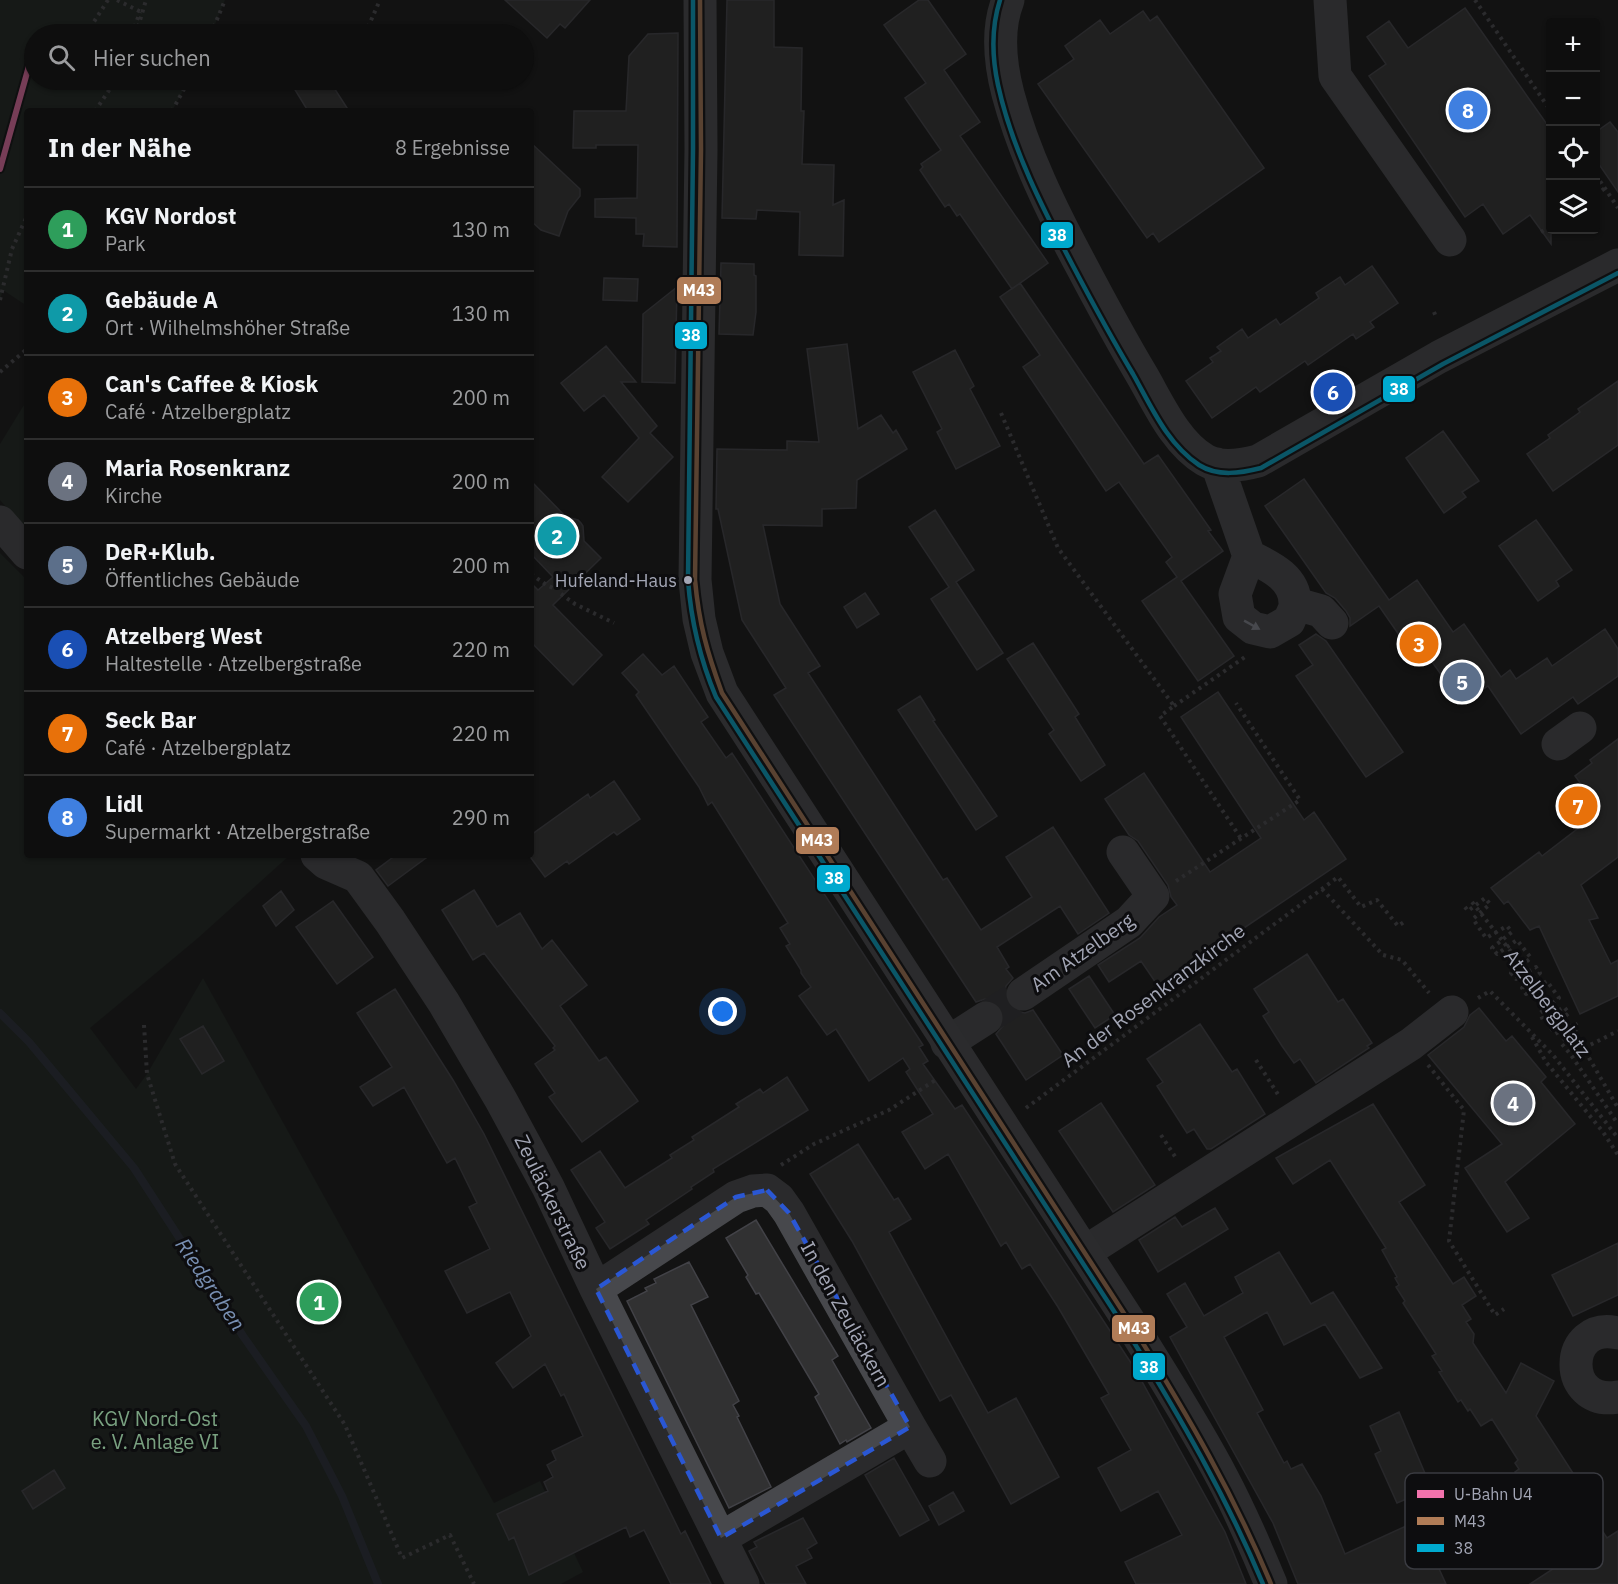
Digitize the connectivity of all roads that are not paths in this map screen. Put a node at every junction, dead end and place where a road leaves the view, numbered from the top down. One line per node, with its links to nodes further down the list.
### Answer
1 (700, 0): 17 (main road)
2 (1008, 0): 6 (street)
3 (1330, 0): 4 (street)
4 (1450, 240)
5 (1618, 265): 6 (street)
6 (1217, 464): 9 (street)
7 (0, 522): 8 (street)
8 (24, 550)
9 (1249, 556): 10 (street); 10 (street, one-way to 10)
10 (1296, 604): 11 (street)
11 (1332, 623)
12 (1123, 852): 14 (street, Am Atzelberg)
13 (320, 858): 19 (street, Zeuläckerstraße)
14 (1023, 994)
15 (1452, 1012): 18 (street)
16 (986, 1018): 17 (street)
17 (953, 1053): 18 (main road)
18 (1085, 1252): 26 (main road)
19 (596, 1289): 22 (street, In den Zeuläckern); 24 (street, Zeuläckerstraße)
20 (1618, 1333): 21 (street)
21 (1618, 1400)
22 (910, 1427): 23 (street, In den Zeuläckern); 24 (street)
23 (930, 1461)
24 (721, 1538): 25 (street, Zeuläckerstraße)
25 (743, 1584)
26 (1271, 1584)

